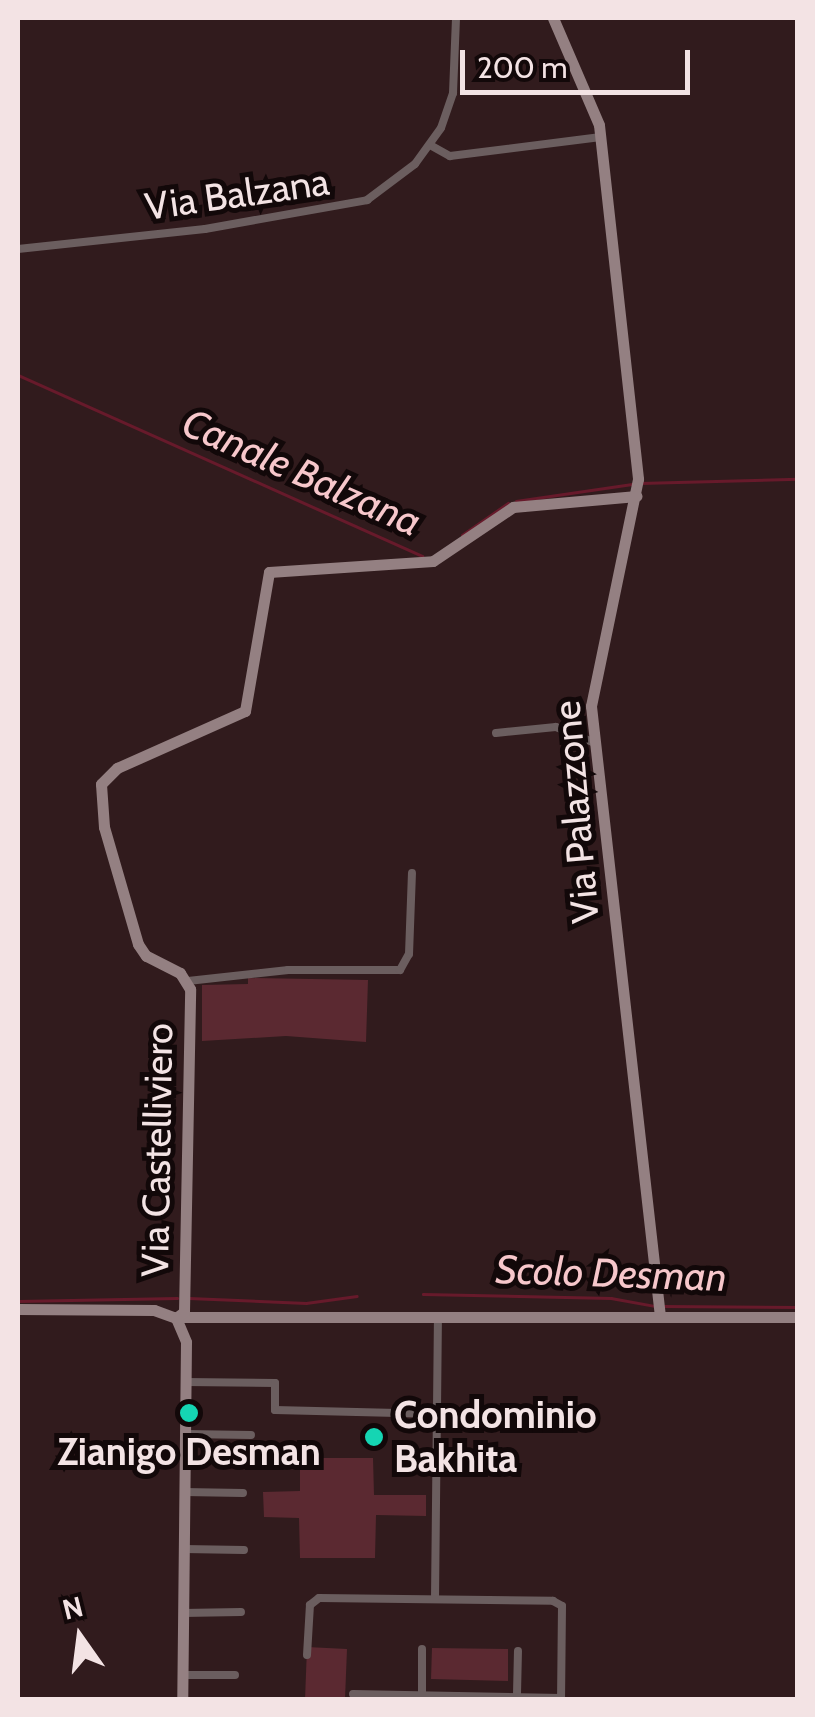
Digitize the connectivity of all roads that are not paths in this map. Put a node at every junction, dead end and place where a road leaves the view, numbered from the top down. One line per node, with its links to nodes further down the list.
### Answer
1 (456, 18): 4 (street, Via Balzana)
2 (553, 18): 3 (street, Via Palazzone)
3 (601, 137): 4 (street); 6 (street, Via Palazzone)
4 (430, 145): 5 (street, Via Balzana)
5 (18, 248)
6 (638, 487): 8 (street, Via Palazzone); 10 (street, Via Castelliviero)
7 (496, 733): 8 (street)
8 (595, 744): 12 (street, Via Palazzone)
9 (412, 873): 10 (street, Via Castelliviero)
10 (188, 980): 14 (street, Via Castelliviero)
11 (18, 1308): 14 (street)
12 (658, 1309): 13 (street); 15 (street)
13 (438, 1316): 14 (street); 17 (street)
14 (176, 1318): 16 (street)
15 (798, 1318)
16 (185, 1382): 17 (street); 18 (street)
17 (438, 1414): 24 (street)
18 (185, 1434): 19 (street); 20 (street)
19 (251, 1436)
20 (184, 1492): 21 (street); 22 (street)
21 (242, 1494)
22 (184, 1549): 23 (street); 26 (street)
23 (244, 1550)
24 (435, 1599): 29 (street); 35 (street)
25 (241, 1612): 26 (street)
26 (183, 1613): 30 (street)
27 (422, 1649): 32 (street)
28 (518, 1651): 34 (street)
29 (307, 1655)
30 (182, 1675): 31 (street); 36 (street)
31 (235, 1675)
32 (422, 1693): 33 (street); 34 (street)
33 (353, 1694)
34 (517, 1694): 35 (street)
35 (561, 1699)
36 (182, 1700)

